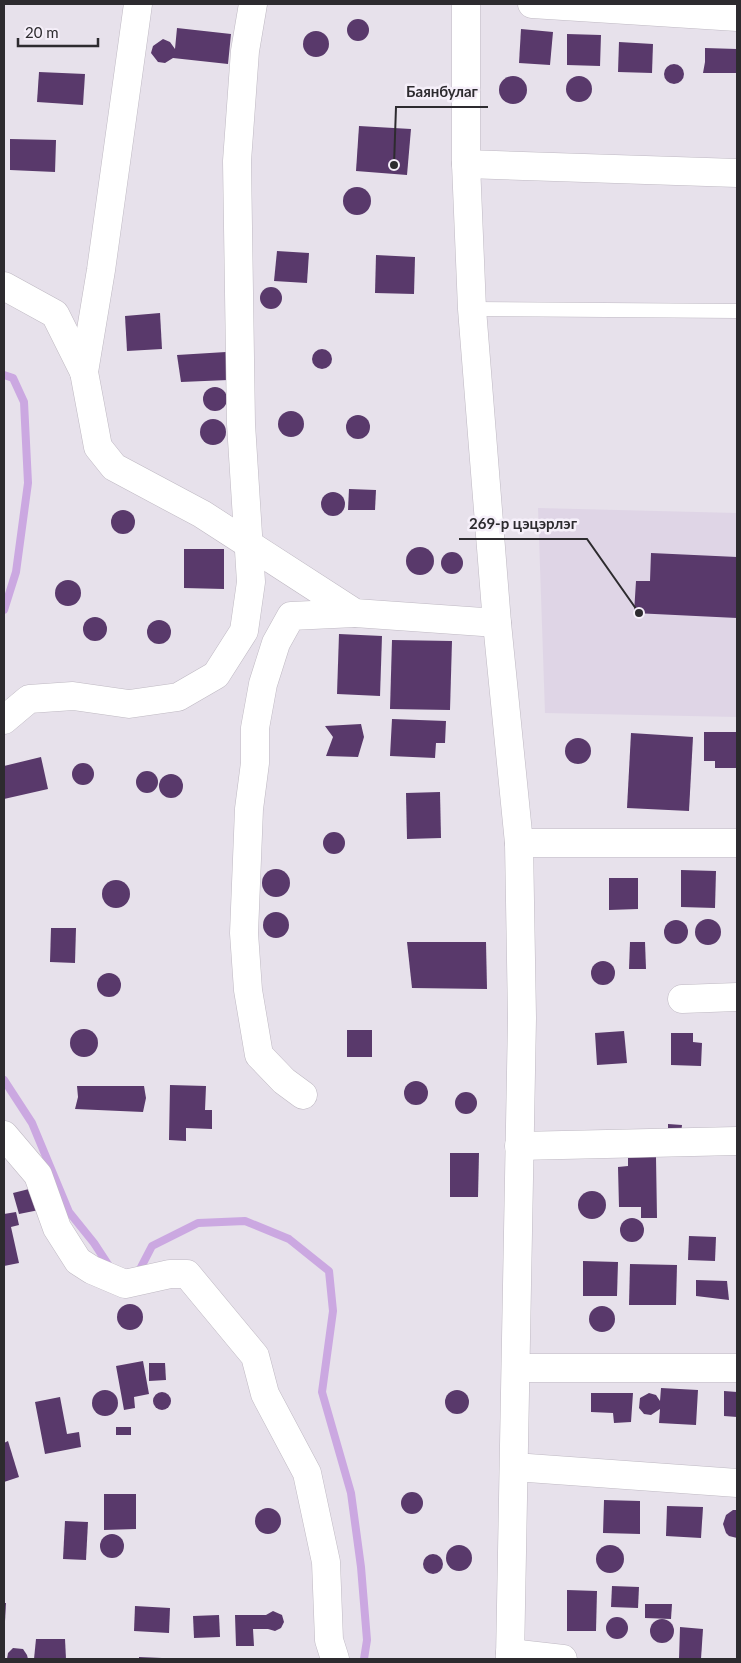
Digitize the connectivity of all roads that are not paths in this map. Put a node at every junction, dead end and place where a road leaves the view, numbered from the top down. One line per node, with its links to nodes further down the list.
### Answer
1 (138, 4): 11 (street)
2 (253, 4): 12 (street)
3 (466, 4): 6 (street)
4 (532, 4): 5 (street)
5 (737, 17)
6 (466, 164): 7 (street); 9 (street)
7 (737, 173)
8 (4, 286): 11 (street)
9 (472, 309): 10 (lane); 14 (street)
10 (737, 311)
11 (84, 372): 12 (street)
12 (249, 544): 13 (street); 15 (street)
13 (355, 613): 14 (street); 20 (street)
14 (497, 623): 16 (street)
15 (4, 720)
16 (519, 843): 17 (street); 23 (street)
17 (737, 843)
18 (737, 998): 19 (street)
19 (682, 999)
20 (304, 1095)
21 (4, 1135): 29 (street)
22 (737, 1141): 23 (street)
23 (518, 1146): 24 (street)
24 (516, 1368): 25 (street); 26 (street)
25 (737, 1368)
26 (514, 1467): 27 (street); 28 (street)
27 (737, 1483)
28 (510, 1656): 30 (street)
29 (335, 1659)
30 (563, 1659)

